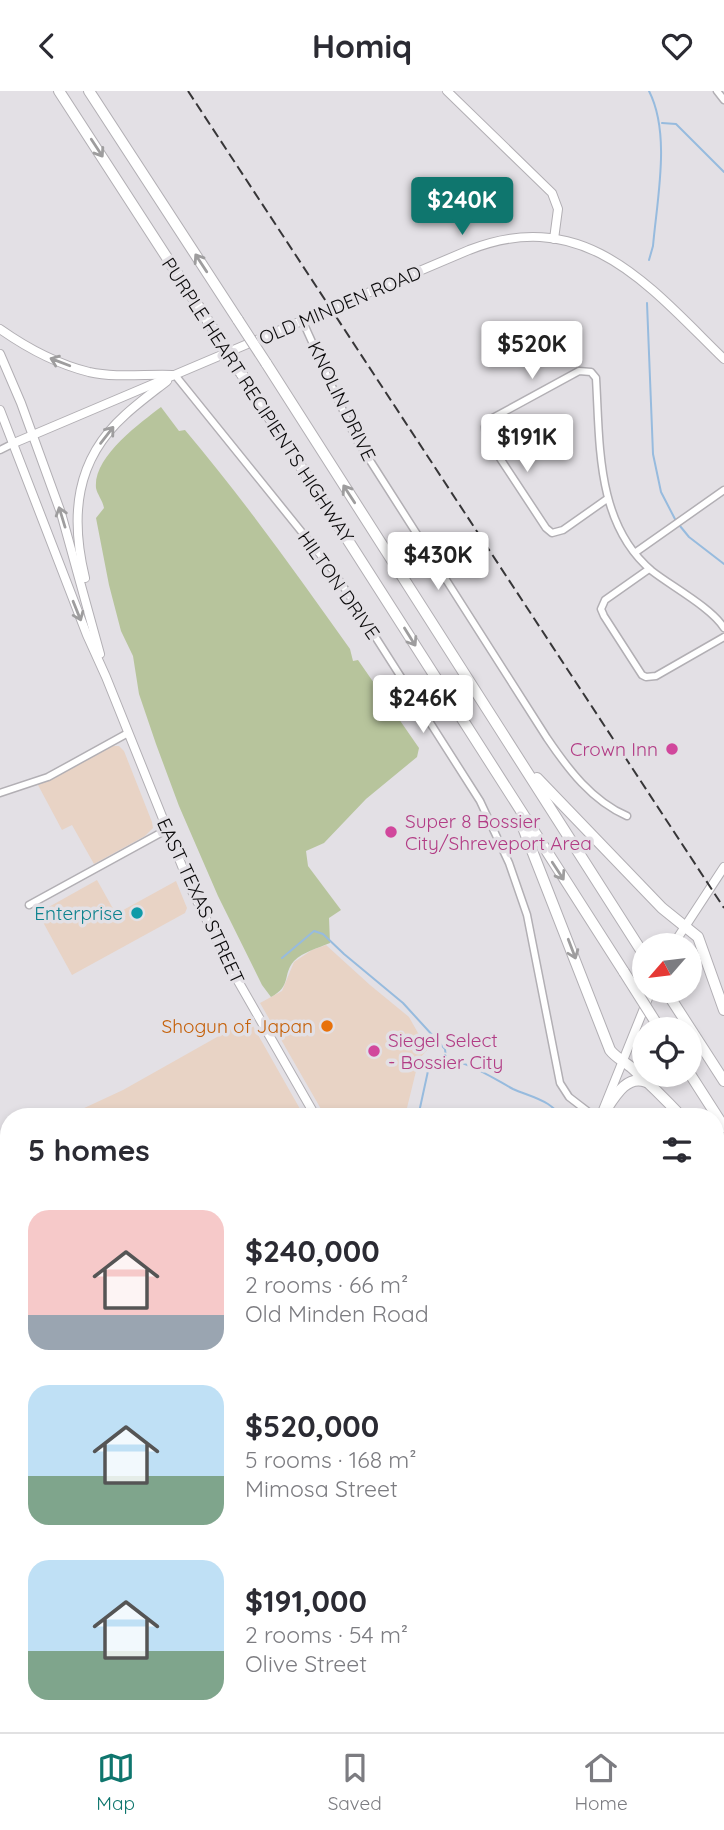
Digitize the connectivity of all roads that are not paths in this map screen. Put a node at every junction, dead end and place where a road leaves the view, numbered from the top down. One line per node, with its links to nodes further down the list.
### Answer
1 (59, 91): 26 (highway, PURPLE HEART RECIPIENTS HIGHWAY, one-way to 26, bridge)
2 (89, 91): 24 (highway, PURPLE HEART RECIPIENTS HIGHWAY, one-way to 2, bridge)
3 (447, 91): 6 (main road)
4 (717, 91): 5 (street)
5 (724, 100)
6 (554, 239): 7 (main road, OLD MINDEN ROAD); 10 (main road, OLD MINDEN ROAD)
7 (303, 322): 11 (main road, OLD MINDEN ROAD); 28 (street, KNOLIN DRIVE)
8 (0, 329): 11 (main road, one-way to 8)
9 (0, 354): 13 (main road, EAST TEXAS STREET)
10 (724, 359)
11 (175, 375): 13 (main road, OLD MINDEN ROAD); 22 (main road, one-way to 11); 44 (street, HILTON DRIVE)
12 (0, 410): 14 (main road, EAST TEXAS STREET)
13 (33, 436): 14 (main road, OLD MINDEN ROAD); 22 (main road, EAST TEXAS STREET, one-way to 13)
14 (13, 443): 15 (street); 23 (main road, EAST TEXAS STREET, one-way to 23)
15 (0, 450)
16 (724, 490): 18 (street)
17 (607, 499): 17 (street); 18 (street)
18 (636, 552): 19 (street)
19 (649, 569): 20 (street); 21 (street)
20 (724, 628)
21 (724, 637)
22 (96, 641): 23 (main road, EAST TEXAS STREET)
23 (106, 677): 25 (main road, EAST TEXAS STREET)
24 (489, 712): 32 (highway); 34 (highway, PURPLE HEART RECIPIENTS HIGHWAY)
25 (128, 733): 27 (street); 29 (main road, EAST TEXAS STREET)
26 (496, 774): 38 (highway, PURPLE HEART RECIPIENTS HIGHWAY, one-way to 38, bridge); 39 (highway, one-way to 39)
27 (0, 793)
28 (627, 816)
29 (166, 830): 31 (street); 43 (main road, EAST TEXAS STREET)
30 (724, 867): 32 (main road)
31 (29, 905)
32 (684, 925): 33 (main road); 37 (highway)
33 (680, 933)
34 (632, 935)
35 (646, 1003): 39 (main road)
36 (674, 1003): 40 (highway)
37 (724, 1010)
38 (652, 1017)
39 (622, 1059): 42 (highway); 45 (main road)
40 (724, 1081)
41 (698, 1087): 48 (highway)
42 (658, 1091): 46 (highway); 47 (highway)
43 (311, 1108)
44 (586, 1108)
45 (603, 1108)
46 (606, 1108)
47 (674, 1108)
48 (712, 1108)

